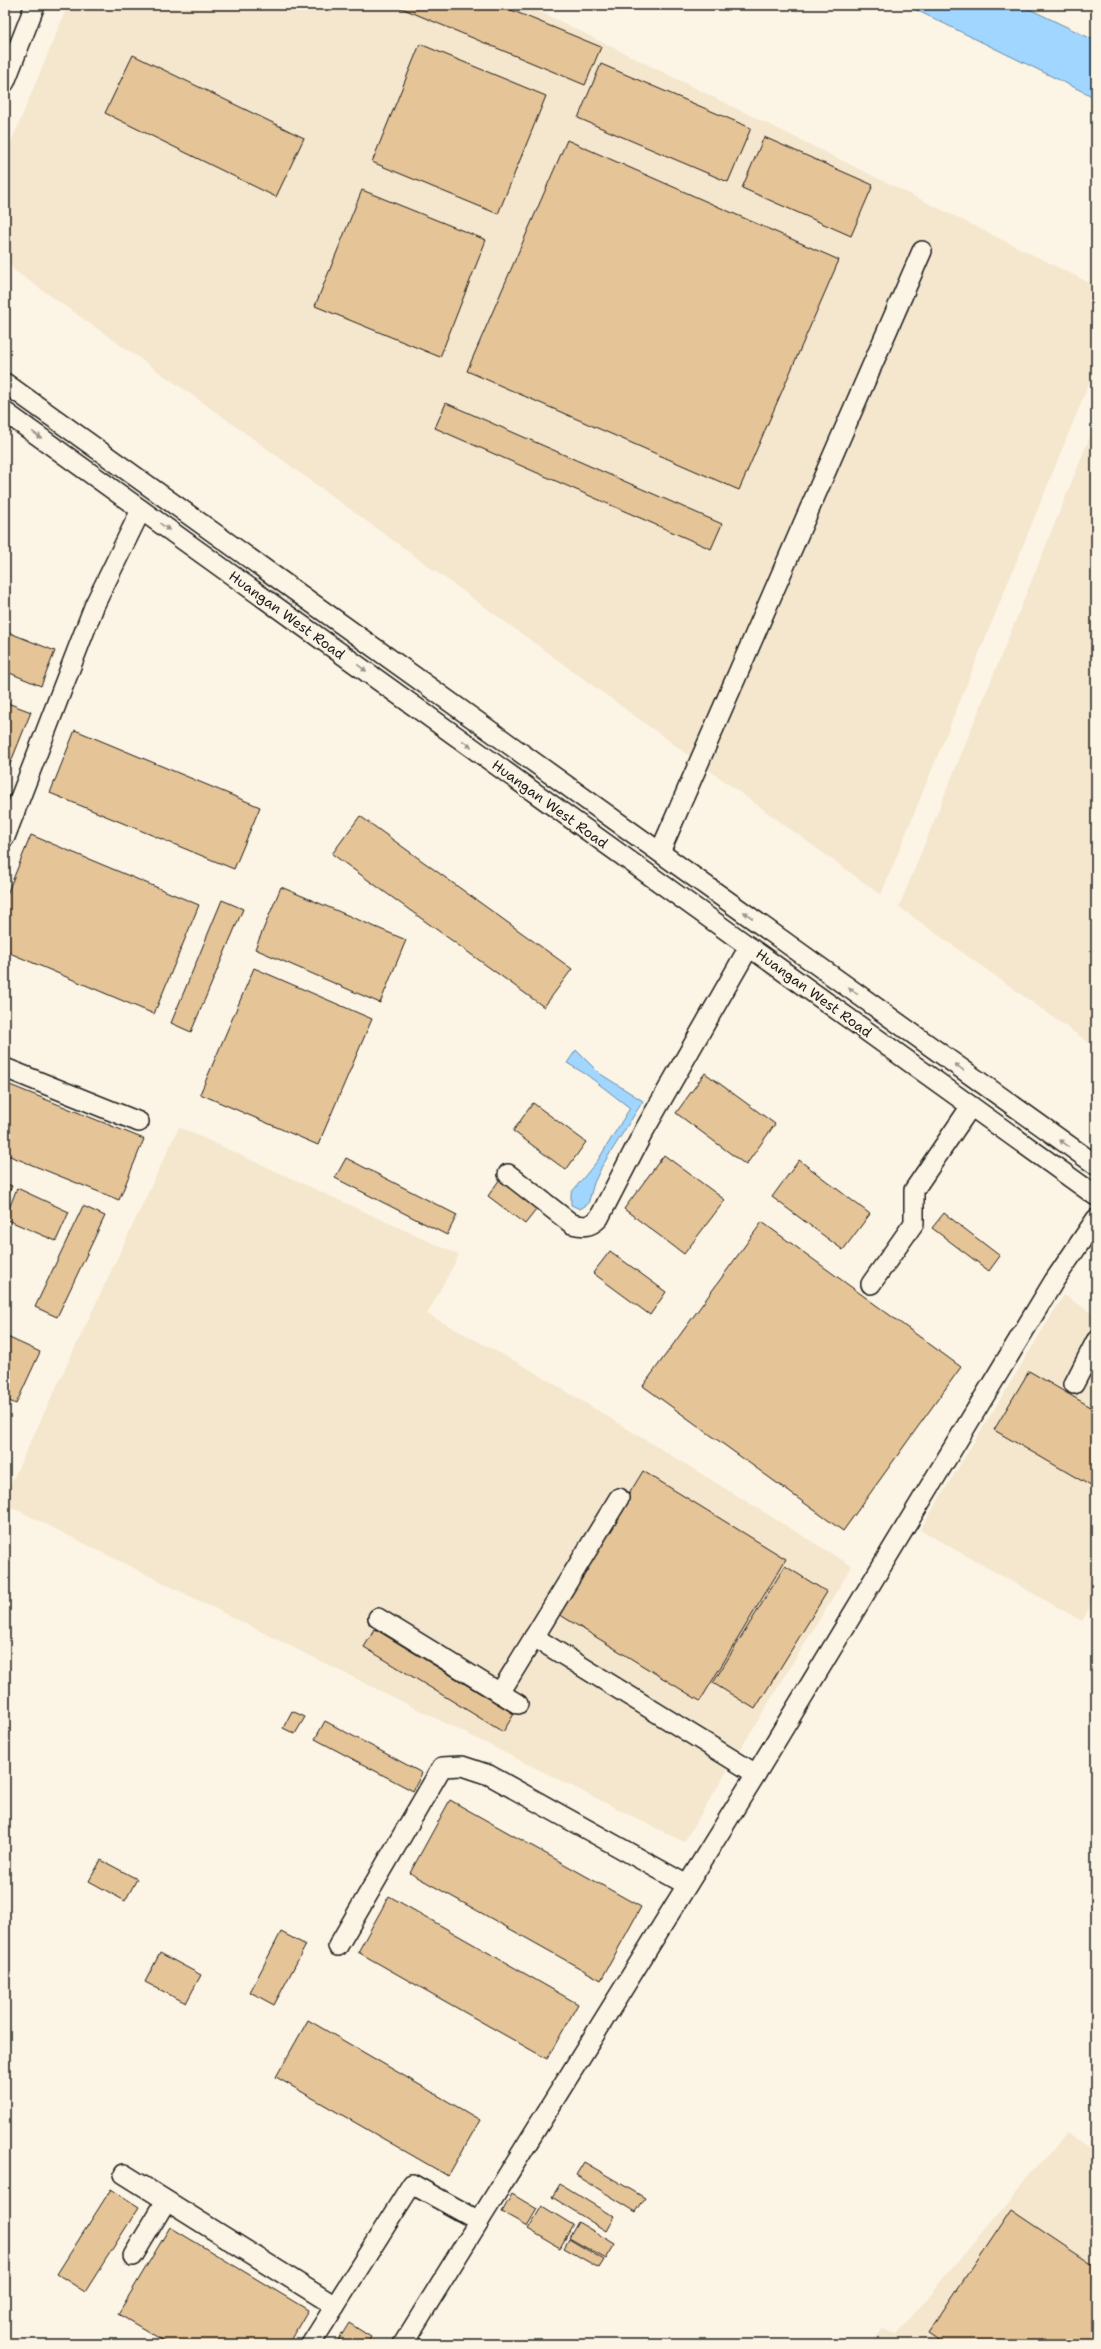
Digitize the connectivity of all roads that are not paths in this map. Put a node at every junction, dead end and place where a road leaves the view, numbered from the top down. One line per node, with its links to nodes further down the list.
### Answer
1 (35, 5): 2 (street)
2 (5, 82)
3 (922, 251): 8 (street)
4 (5, 383): 8 (street, Huangan West Road)
5 (5, 412): 6 (street, Huangan West Road, one-way to 6)
6 (141, 510): 7 (street); 9 (street, Huangan West Road, one-way to 9)
7 (5, 837)
8 (660, 852): 13 (street, Huangan West Road, one-way to 8)
9 (749, 947): 11 (street, Huangan West Road); 14 (street)
10 (5, 1068): 12 (street)
11 (971, 1106): 15 (street, Huangan West Road); 17 (street)
12 (139, 1122)
13 (1096, 1165)
14 (508, 1174)
15 (1096, 1196)
16 (1096, 1219): 25 (street)
17 (871, 1284)
18 (1096, 1341): 19 (street)
19 (1074, 1384)
20 (619, 1498): 22 (street)
21 (378, 1618): 23 (street)
22 (534, 1637): 23 (street); 25 (street)
23 (500, 1693): 24 (street)
24 (518, 1704)
25 (756, 1774): 26 (street)
26 (687, 1884): 27 (street); 30 (street)
27 (338, 1946)
28 (124, 2174): 29 (street)
29 (166, 2201): 31 (street); 32 (street)
30 (479, 2221): 32 (street); 34 (street)
31 (133, 2256)
32 (335, 2306): 33 (street)
33 (311, 2344)
34 (403, 2344)

